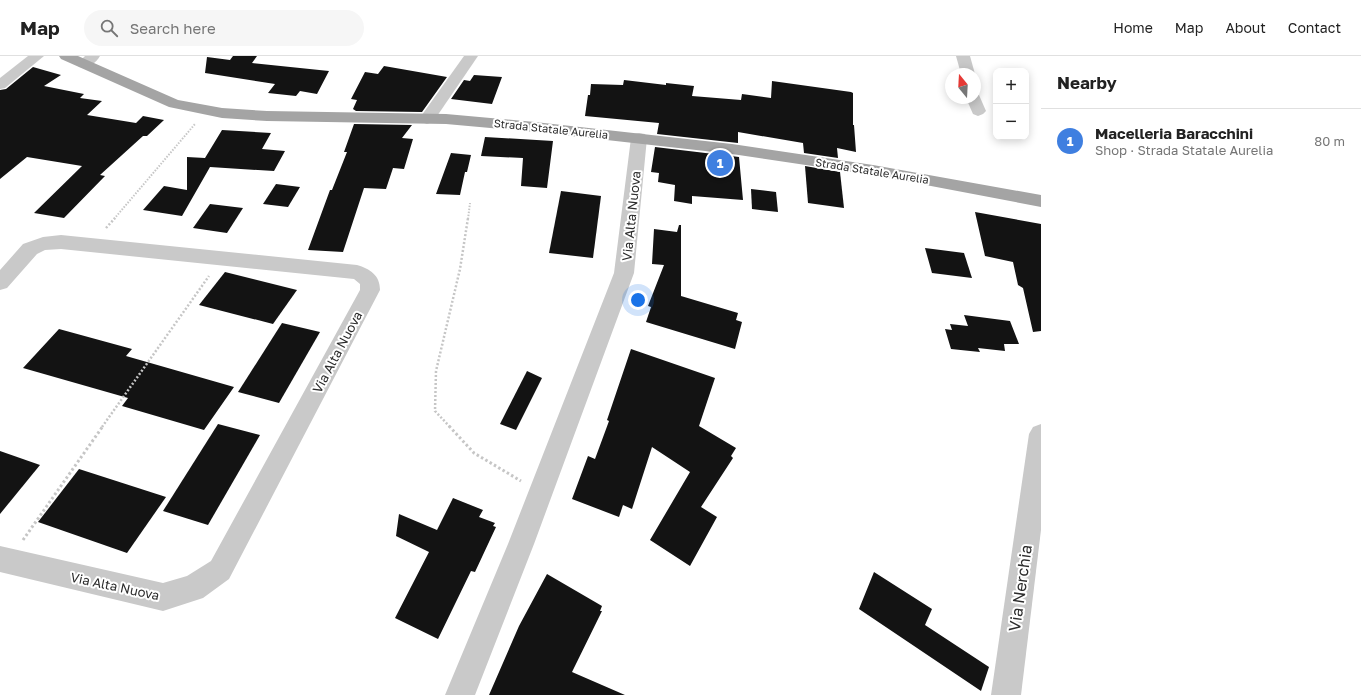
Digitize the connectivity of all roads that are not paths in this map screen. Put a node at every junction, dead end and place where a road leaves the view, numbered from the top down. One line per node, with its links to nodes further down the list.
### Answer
1 (37, 56): 7 (street)
2 (66, 56): 5 (main road, Strada Statale Aurelia)
3 (470, 56): 8 (street)
4 (963, 56): 6 (street)
5 (88, 60): 8 (main road, Strada Statale Aurelia)
6 (966, 68)
7 (0, 85)
8 (427, 119): 9 (main road, Strada Statale Aurelia)
9 (639, 138): 10 (main road, Strada Statale Aurelia); 14 (street, Via Alta Nuova)
10 (1041, 201)
11 (0, 283): 13 (street, Via Alta Nuova)
12 (1041, 434): 15 (street, Via Nerchia)
13 (3, 564)
14 (460, 695)
15 (1006, 695)

